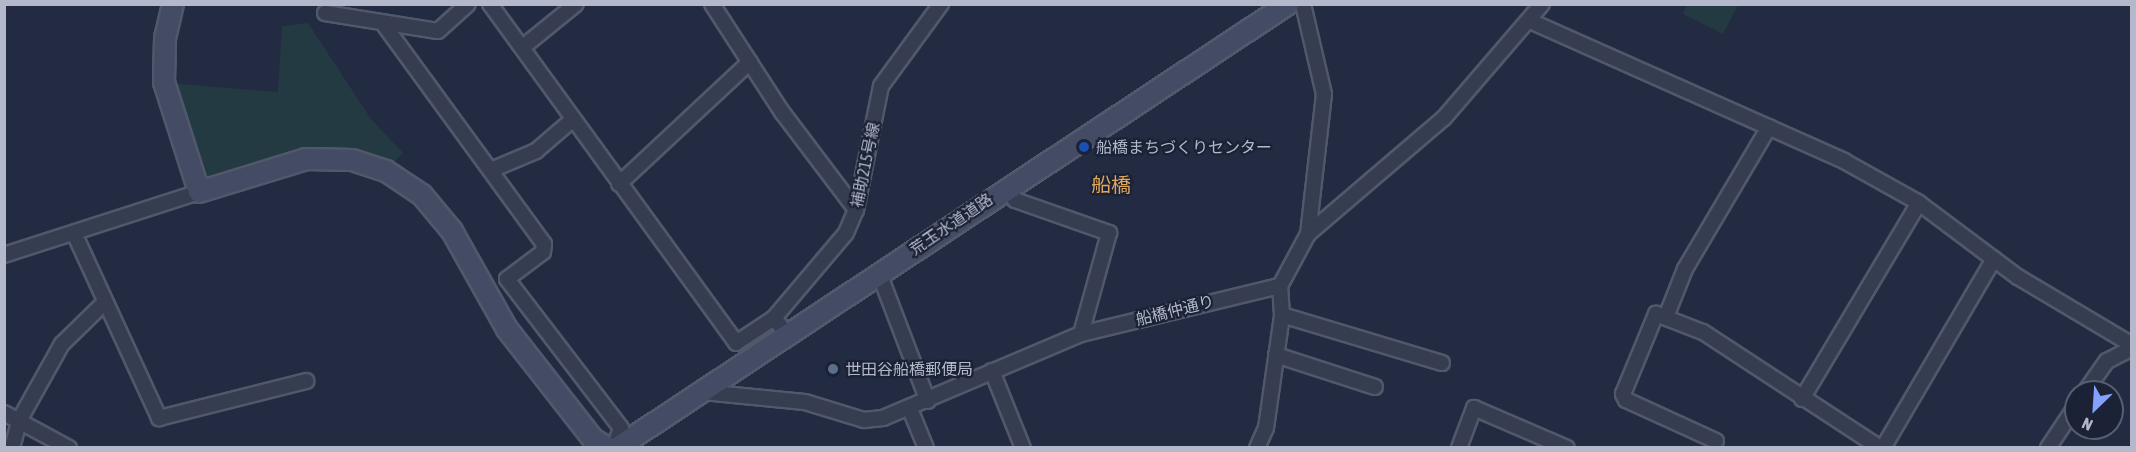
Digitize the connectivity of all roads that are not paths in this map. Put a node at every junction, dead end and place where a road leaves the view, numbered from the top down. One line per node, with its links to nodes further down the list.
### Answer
1 (173, 4): 20 (main road)
2 (468, 4): 12 (street)
3 (490, 4): 13 (street)
4 (576, 4): 13 (street)
5 (712, 4): 14 (street)
6 (941, 4): 22 (street, 補助215号線)
7 (1288, 4): 19 (main road, 荒玉水道道路)
8 (1303, 4): 24 (street)
9 (1542, 4): 11 (street)
10 (325, 13): 12 (street)
11 (1530, 21): 16 (street); 24 (street)
12 (382, 22): 17 (street)
13 (523, 47): 15 (street)
14 (750, 62): 18 (street); 22 (street)
15 (572, 120): 17 (street); 18 (street)
16 (1769, 127): 21 (street); 31 (street)
17 (491, 170): 55 (street)
18 (619, 184): 35 (street)
19 (1006, 187): 27 (main road, 荒玉水道道路); 34 (street)
20 (200, 192): 23 (street); 54 (main road)
21 (1919, 203): 26 (street); 45 (street)
22 (856, 210): 32 (street, 補助215号線)
23 (74, 232): 25 (street); 29 (street)
24 (1308, 234): 28 (street)
25 (4, 255)
26 (1994, 260): 36 (street); 61 (street)
27 (879, 273): 33 (main road, 荒玉水道道路); 46 (street)
28 (1280, 286): 30 (street); 34 (street, 船橋仲通り)
29 (104, 303): 42 (street); 49 (street)
30 (1282, 315): 37 (street); 39 (street)
31 (1666, 317): 45 (street); 51 (street)
32 (774, 318): 33 (street); 35 (street, 補助215号線)
33 (787, 334): 38 (main road, 荒玉水道道路)
34 (1081, 334): 40 (street, 船橋仲通り)
35 (736, 343): 38 (street)
36 (2132, 347): 41 (street)
37 (1276, 355): 43 (street); 58 (street)
38 (749, 360): 44 (main road, 荒玉水道道路)
39 (1442, 363)
40 (992, 371): 46 (street, 船橋仲通り); 57 (street)
41 (2094, 380)
42 (306, 381)
43 (1375, 387)
44 (703, 392): 47 (street, 船橋仲通り); 55 (main road, 荒玉水道道路)
45 (1802, 399): 61 (street)
46 (928, 401): 47 (street, 船橋仲通り)
47 (910, 409): 56 (street)
48 (4, 413): 49 (street)
49 (20, 419): 52 (street); 53 (street)
50 (2064, 424): 62 (street)
51 (1716, 441)
52 (12, 447)
53 (69, 447)
54 (608, 447)
55 (616, 447)
56 (926, 447)
57 (1023, 447)
58 (1257, 447)
59 (1460, 447): 60 (street)
60 (1567, 447)
61 (1882, 447)
62 (2048, 447)

